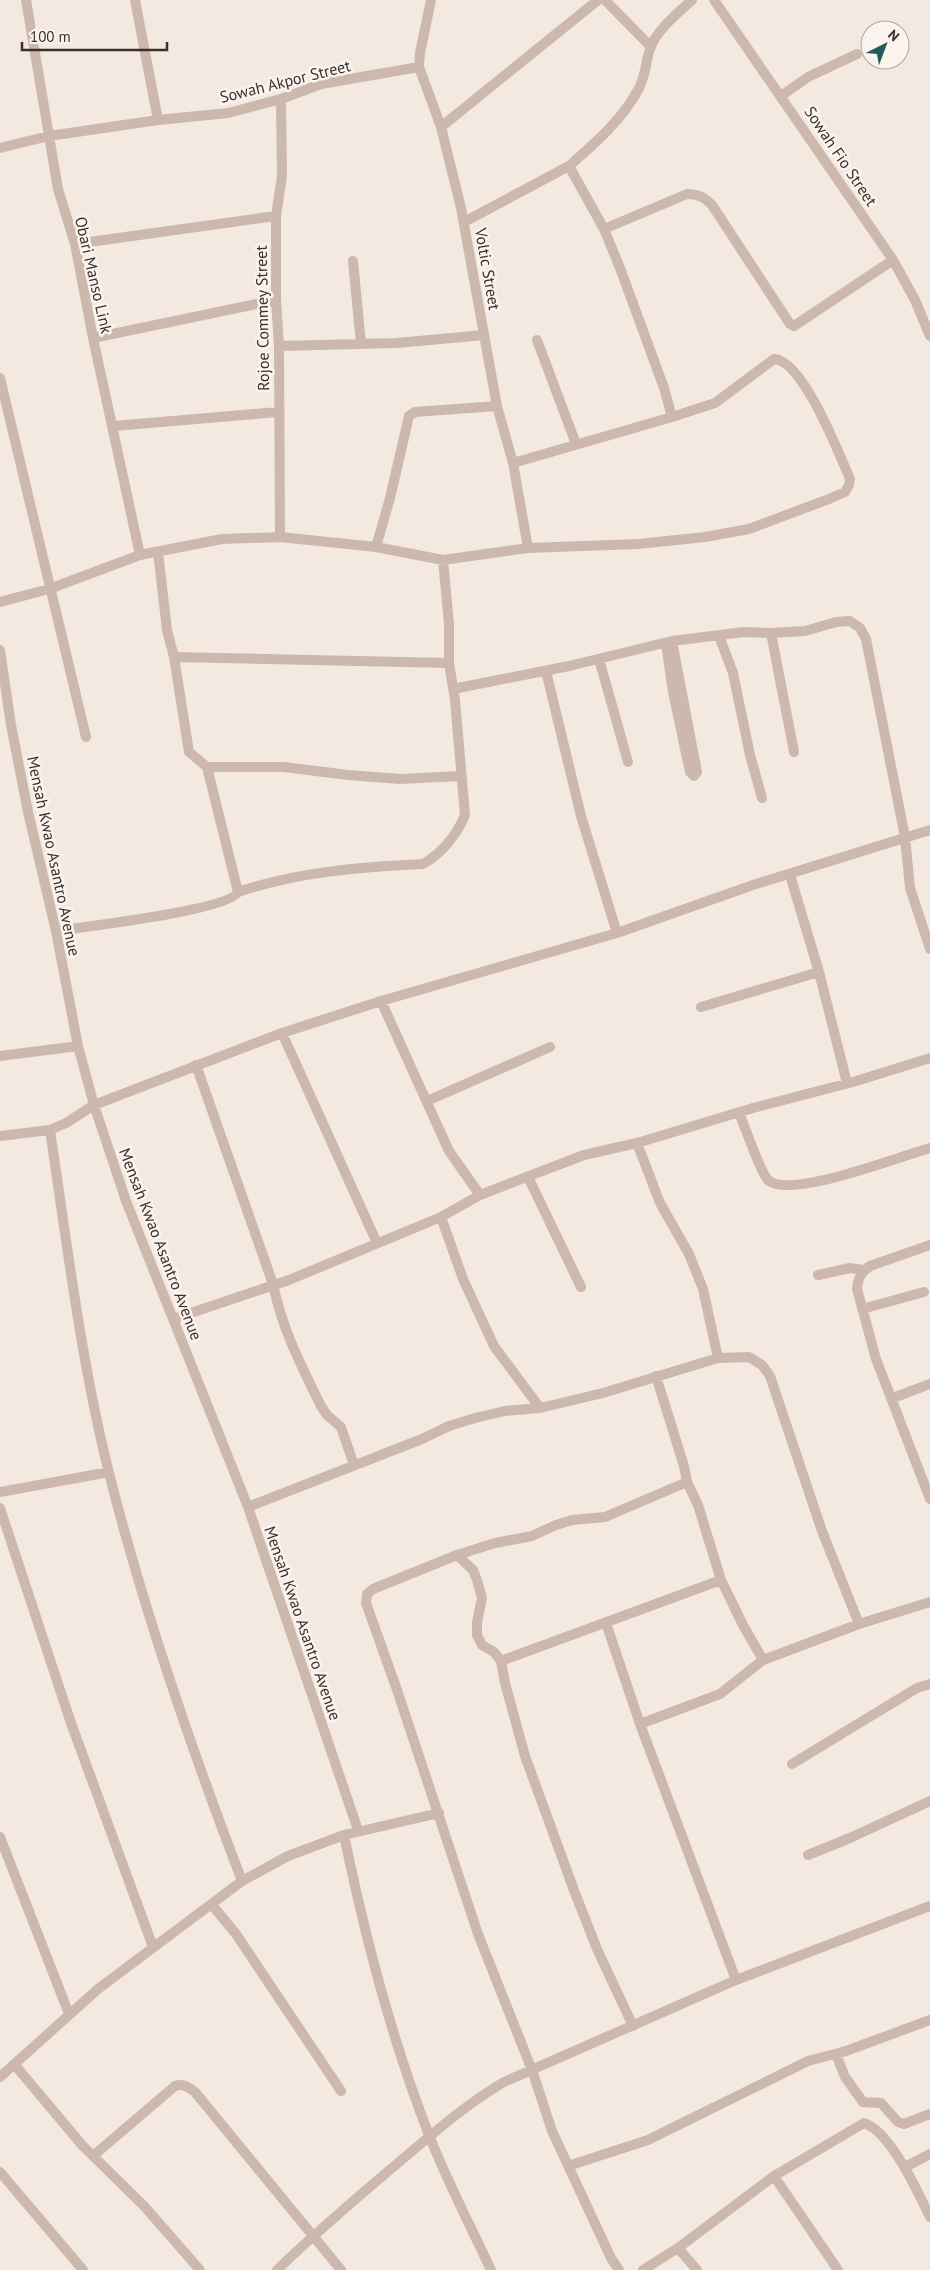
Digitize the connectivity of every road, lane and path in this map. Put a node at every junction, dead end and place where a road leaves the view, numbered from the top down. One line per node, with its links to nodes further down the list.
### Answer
1 (26, 0): 15 (street, Obari Manso Link)
2 (135, 0): 13 (street)
3 (431, 0): 10 (street)
4 (598, 0): 14 (street)
5 (605, 0): 8 (street)
6 (692, 0): 8 (street)
7 (714, 0): 11 (street, Sowah Fio Street)
8 (651, 46): 17 (street)
9 (857, 54): 11 (street)
10 (418, 67): 12 (street, Sowah Akpor Street); 14 (street, Voltic Street)
11 (781, 96): 22 (street, Sowah Fio Street)
12 (281, 99): 13 (street, Sowah Akpor Street); 18 (street, Rojoe Commey Street)
13 (158, 120): 15 (street, Sowah Akpor Street)
14 (441, 127): 19 (street, Voltic Street)
15 (49, 136): 16 (street, Sowah Akpor Street); 21 (street, Obari Manso Link)
16 (0, 148)
17 (569, 166): 19 (street); 20 (street)
18 (276, 216): 21 (street); 24 (street, Rojoe Commey Street)
19 (464, 222): 25 (street, Voltic Street)
20 (604, 229): 22 (street); 34 (street)
21 (75, 244): 27 (street, Obari Manso Link)
22 (893, 260): 26 (street, Sowah Fio Street)
23 (353, 261): 29 (street)
24 (276, 300): 27 (street); 30 (street, Rojoe Commey Street)
25 (484, 335): 29 (street); 32 (street, Voltic Street)
26 (930, 336)
27 (93, 338): 35 (street, Obari Manso Link)
28 (537, 340): 36 (street)
29 (362, 344): 30 (street)
30 (279, 346): 33 (street, Rojoe Commey Street)
31 (0, 378): 44 (street)
32 (497, 406): 37 (street, Voltic Street); 39 (street)
33 (278, 412): 35 (street); 38 (street, Rojoe Commey Street)
34 (672, 417): 36 (street); 40 (street)
35 (114, 426): 42 (street, Obari Manso Link)
36 (576, 444): 37 (street)
37 (513, 464): 40 (street, Voltic Street)
38 (280, 537): 39 (street); 41 (street)
39 (376, 547): 43 (street)
40 (528, 548): 43 (street)
41 (158, 552): 42 (street); 50 (street)
42 (140, 555): 44 (street)
43 (443, 560): 52 (street)
44 (49, 589): 45 (street); 57 (street)
45 (0, 602)
46 (771, 633): 47 (street); 58 (street); 64 (street)
47 (718, 636): 48 (street); 62 (street)
48 (669, 642): 51 (street); 56 (street)
49 (0, 650): 53 (street, Mensah Kwao Asantro Avenue)
50 (174, 657): 52 (street); 60 (street)
51 (599, 659): 54 (street); 59 (street)
52 (449, 663): 55 (street)
53 (1, 668): 67 (street, Mensah Kwao Asantro Avenue)
54 (546, 670): 55 (street); 68 (street)
55 (453, 689): 61 (street)
56 (684, 725)
57 (86, 737)
58 (794, 752)
59 (628, 762)
60 (207, 767): 61 (street); 66 (street)
61 (460, 776): 66 (street)
62 (762, 798)
63 (930, 830): 64 (street)
64 (905, 837): 65 (street); 69 (street)
65 (790, 875): 68 (street); 70 (street)
66 (238, 892): 67 (street)
67 (56, 931): 74 (street, Mensah Kwao Asantro Avenue)
68 (617, 932): 71 (street)
69 (930, 949)
70 (819, 972): 72 (street); 79 (street)
71 (381, 1001): 73 (street); 80 (street)
72 (700, 1007)
73 (282, 1033): 78 (street); 90 (street)
74 (78, 1046): 76 (street); 81 (street, Mensah Kwao Asantro Avenue)
75 (550, 1047): 80 (street)
76 (0, 1056)
77 (930, 1058): 79 (street)
78 (196, 1065): 81 (street); 94 (street)
79 (847, 1083): 82 (street)
80 (427, 1101): 88 (street)
81 (94, 1104): 83 (street); 98 (street, Mensah Kwao Asantro Avenue)
82 (739, 1113): 85 (street); 86 (street)
83 (50, 1130): 84 (street); 105 (street)
84 (0, 1136)
85 (637, 1143): 87 (street); 99 (street)
86 (930, 1148)
87 (528, 1177): 88 (street); 95 (street)
88 (480, 1195): 89 (street)
89 (441, 1218): 90 (street); 103 (street)
90 (377, 1243): 94 (street)
91 (930, 1245): 92 (street)
92 (863, 1270): 93 (street); 97 (street)
93 (818, 1275)
94 (273, 1284): 98 (street); 104 (street)
95 (581, 1287)
96 (924, 1292): 97 (street)
97 (862, 1310): 102 (street)
98 (173, 1319): 109 (street, Mensah Kwao Asantro Avenue)
99 (718, 1358): 100 (street); 115 (street)
100 (656, 1376): 103 (street); 106 (street)
101 (930, 1384): 102 (street)
102 (893, 1398): 108 (street)
103 (540, 1408): 104 (street)
104 (354, 1465): 109 (street)
105 (109, 1472): 107 (street); 127 (street)
106 (687, 1482): 111 (street); 112 (street)
107 (0, 1492)
108 (930, 1496)
109 (248, 1507): 123 (street, Mensah Kwao Asantro Avenue)
110 (0, 1508): 130 (street)
111 (456, 1555): 117 (street); 122 (street)
112 (721, 1580): 114 (street); 116 (street)
113 (930, 1602): 115 (street)
114 (606, 1623): 117 (street); 119 (street)
115 (859, 1624): 116 (street)
116 (763, 1660): 119 (street)
117 (501, 1662): 134 (street)
118 (930, 1684): 120 (street)
119 (640, 1724): 131 (street)
120 (792, 1764)
121 (930, 1801): 126 (street)
122 (439, 1813): 123 (street); 137 (street)
123 (358, 1830): 124 (street)
124 (344, 1835): 127 (street); 141 (street)
125 (0, 1837): 132 (street)
126 (808, 1855)
127 (242, 1882): 128 (street)
128 (212, 1905): 130 (street); 139 (street)
129 (930, 1906): 131 (street)
130 (153, 1947): 132 (street)
131 (736, 1980): 134 (street)
132 (69, 2014): 136 (street)
133 (930, 2020): 135 (street)
134 (633, 2026): 137 (street)
135 (836, 2054): 140 (street); 144 (street)
136 (14, 2064): 138 (street); 143 (street)
137 (532, 2070): 141 (street); 144 (street)
138 (0, 2077)
139 (341, 2091)
140 (930, 2114)
141 (429, 2136): 149 (street); 155 (street)
142 (930, 2154): 145 (street)
143 (93, 2156): 149 (street); 152 (street)
144 (568, 2166): 156 (street)
145 (905, 2167): 147 (street); 148 (street)
146 (0, 2172): 151 (street)
147 (774, 2176): 150 (street); 159 (street)
148 (930, 2217)
149 (313, 2235): 153 (street); 154 (street)
150 (678, 2248): 157 (street); 158 (street)
151 (83, 2270)
152 (200, 2270)
153 (277, 2270)
154 (341, 2270)
155 (491, 2270)
156 (619, 2270)
157 (643, 2270)
158 (697, 2270)
159 (838, 2270)

